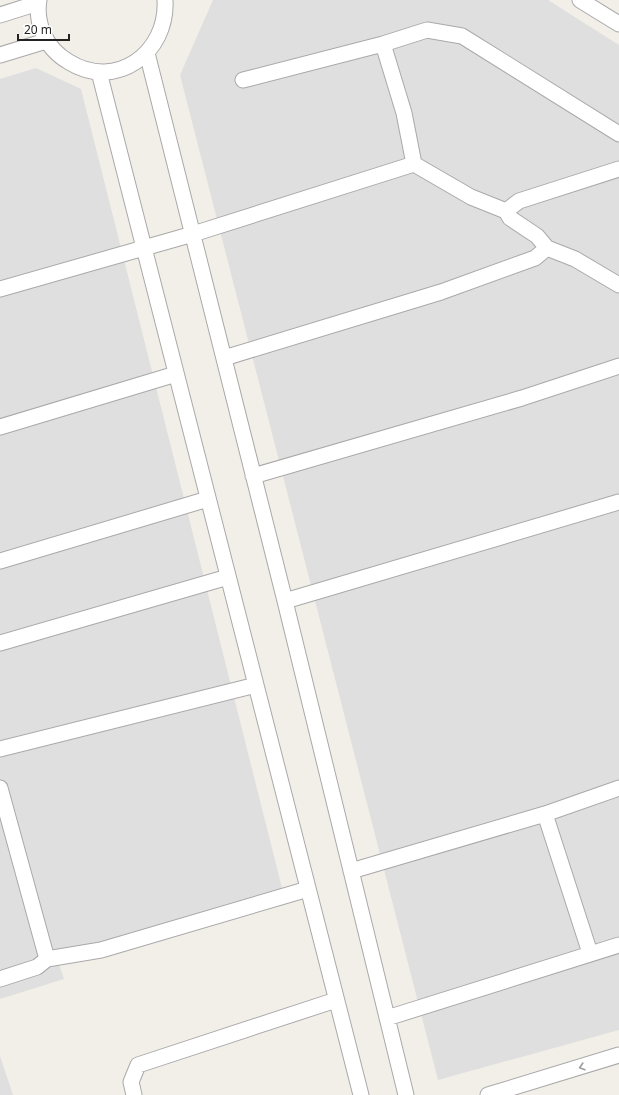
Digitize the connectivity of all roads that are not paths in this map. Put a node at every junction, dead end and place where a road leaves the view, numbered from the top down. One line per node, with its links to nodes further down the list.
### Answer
1 (166, 0): 8 (street)
2 (580, 0): 5 (street)
3 (39, 2): 4 (street); 6 (street)
4 (0, 15)
5 (619, 24)
6 (46, 41): 9 (street); 10 (street)
7 (383, 44): 11 (street); 12 (street); 13 (street)
8 (147, 53): 10 (street); 16 (street)
9 (0, 55)
10 (99, 72): 17 (street)
11 (243, 80)
12 (619, 134)
13 (414, 164): 15 (street); 16 (street)
14 (619, 169): 15 (street)
15 (506, 210): 18 (street)
16 (193, 234): 17 (street); 21 (street)
17 (144, 247): 20 (street); 23 (street)
18 (547, 248): 19 (street); 21 (street)
19 (619, 285)
20 (0, 289)
21 (224, 358): 25 (street)
22 (619, 366): 25 (street)
23 (176, 374): 24 (street); 26 (street)
24 (0, 427)
25 (253, 476): 30 (street)
26 (208, 499): 28 (street); 29 (street)
27 (619, 502): 30 (street)
28 (0, 561)
29 (228, 577): 31 (street); 32 (street)
30 (285, 601): 38 (street)
31 (0, 643)
32 (256, 685): 33 (street); 39 (street)
33 (0, 749)
34 (0, 788): 37 (street)
35 (619, 788): 36 (street)
36 (546, 814): 38 (street); 41 (street)
37 (7, 839): 42 (street)
38 (351, 871): 45 (street)
39 (308, 889): 42 (street); 44 (street)
40 (619, 945): 41 (street)
41 (590, 953): 45 (street)
42 (47, 959): 43 (street)
43 (0, 979)
44 (336, 1000): 47 (street); 48 (street)
45 (387, 1018): 49 (street)
46 (619, 1055): 50 (street, one-way to 50)
47 (134, 1095)
48 (361, 1095)
49 (406, 1095)
50 (488, 1095)

